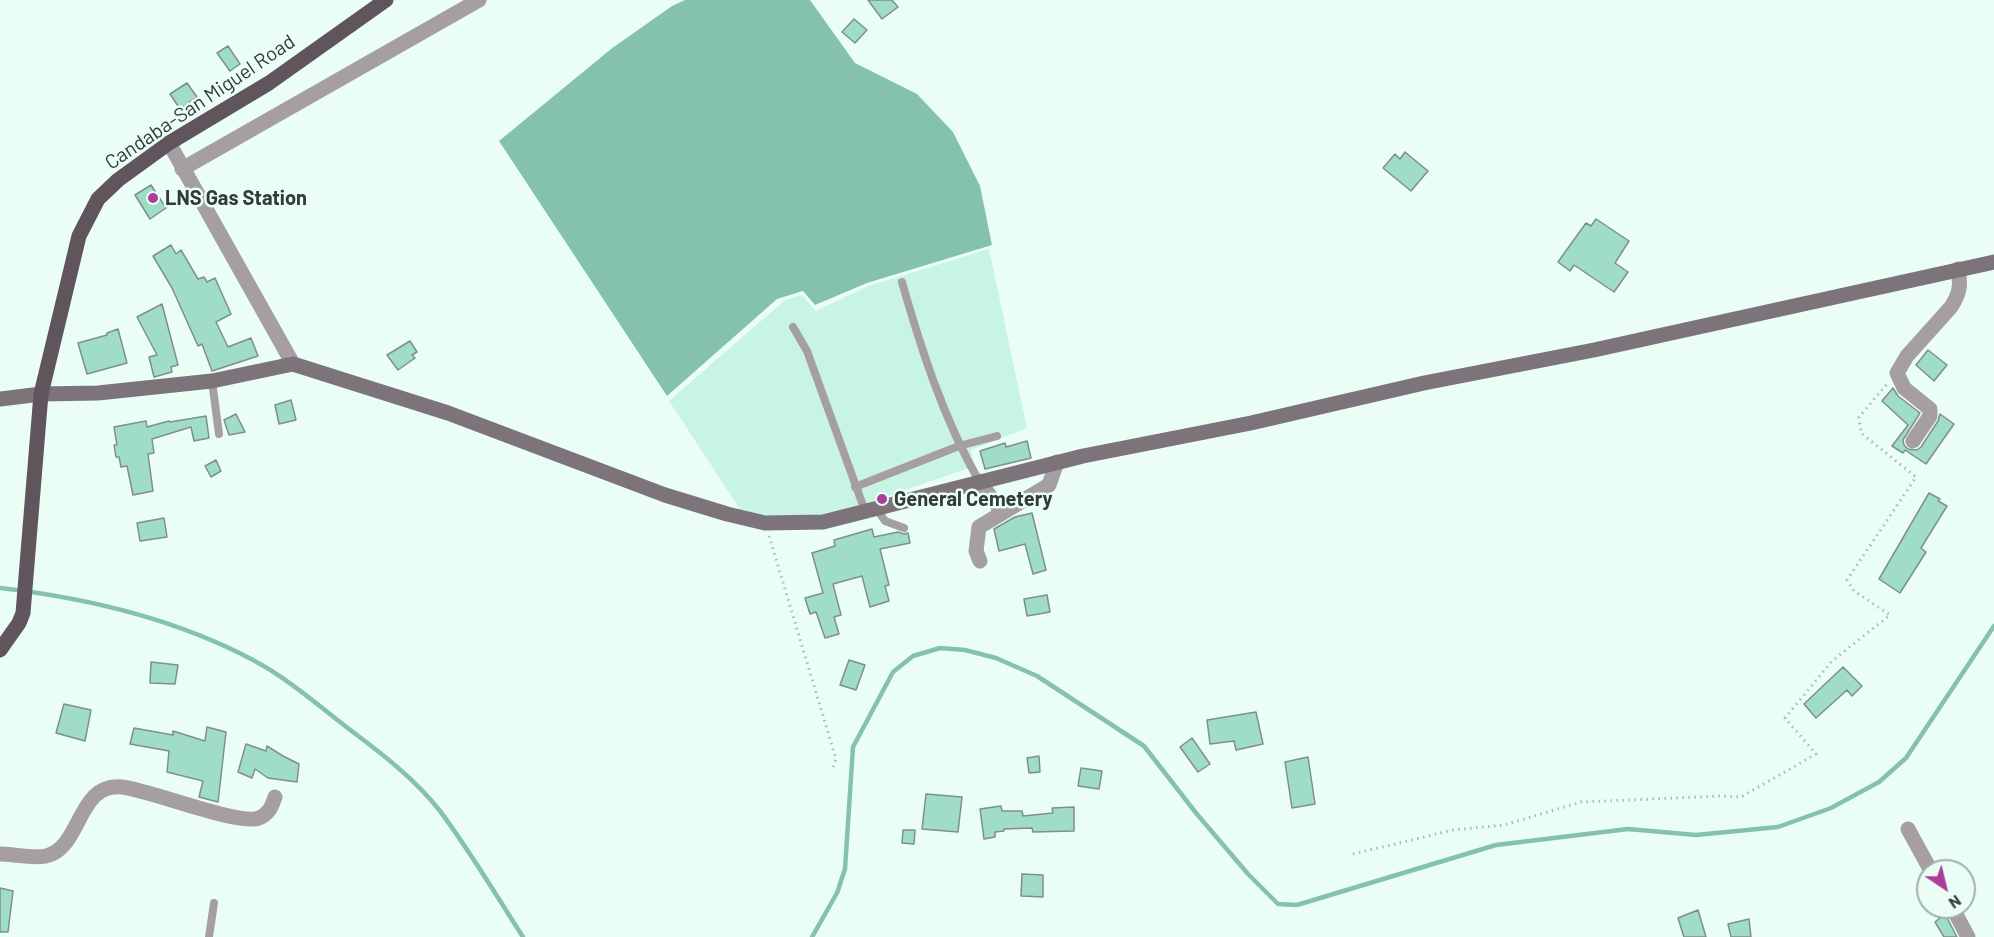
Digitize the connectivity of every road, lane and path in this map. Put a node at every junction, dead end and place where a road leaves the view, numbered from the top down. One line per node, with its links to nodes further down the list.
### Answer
1 (386, 0): 3 (main road, Candaba-San Miguel Road)
2 (479, 0): 4 (street)
3 (169, 143): 4 (street); 12 (main road, Candaba-San Miguel Road)
4 (182, 169): 9 (street)
5 (1994, 262): 6 (street)
6 (1958, 269): 10 (street); 18 (street)
7 (902, 282): 17 (lane)
8 (794, 327): 20 (lane)
9 (293, 364): 11 (street); 23 (street)
10 (1897, 373): 16 (street); 31 (path)
11 (212, 381): 12 (street); 14 (lane)
12 (41, 394): 13 (street); 26 (main road, Candaba-San Miguel Road)
13 (0, 399)
14 (219, 434)
15 (997, 436): 17 (lane)
16 (1913, 441)
17 (959, 446): 19 (lane); 20 (lane)
18 (1057, 462): 19 (street); 22 (street)
19 (979, 481): 21 (street); 22 (street)
20 (855, 486): 21 (lane)
21 (870, 510): 23 (street); 24 (lane)
22 (1002, 512): 25 (street)
23 (765, 523): 27 (path)
24 (904, 528)
25 (980, 561)
26 (0, 650)
27 (833, 767)
28 (275, 797): 30 (street)
29 (1908, 829): 32 (street)
30 (0, 854)
31 (1353, 854)
32 (1924, 859)
33 (214, 903): 35 (lane)
34 (1958, 919): 36 (street)
35 (209, 937)
36 (1968, 937)

